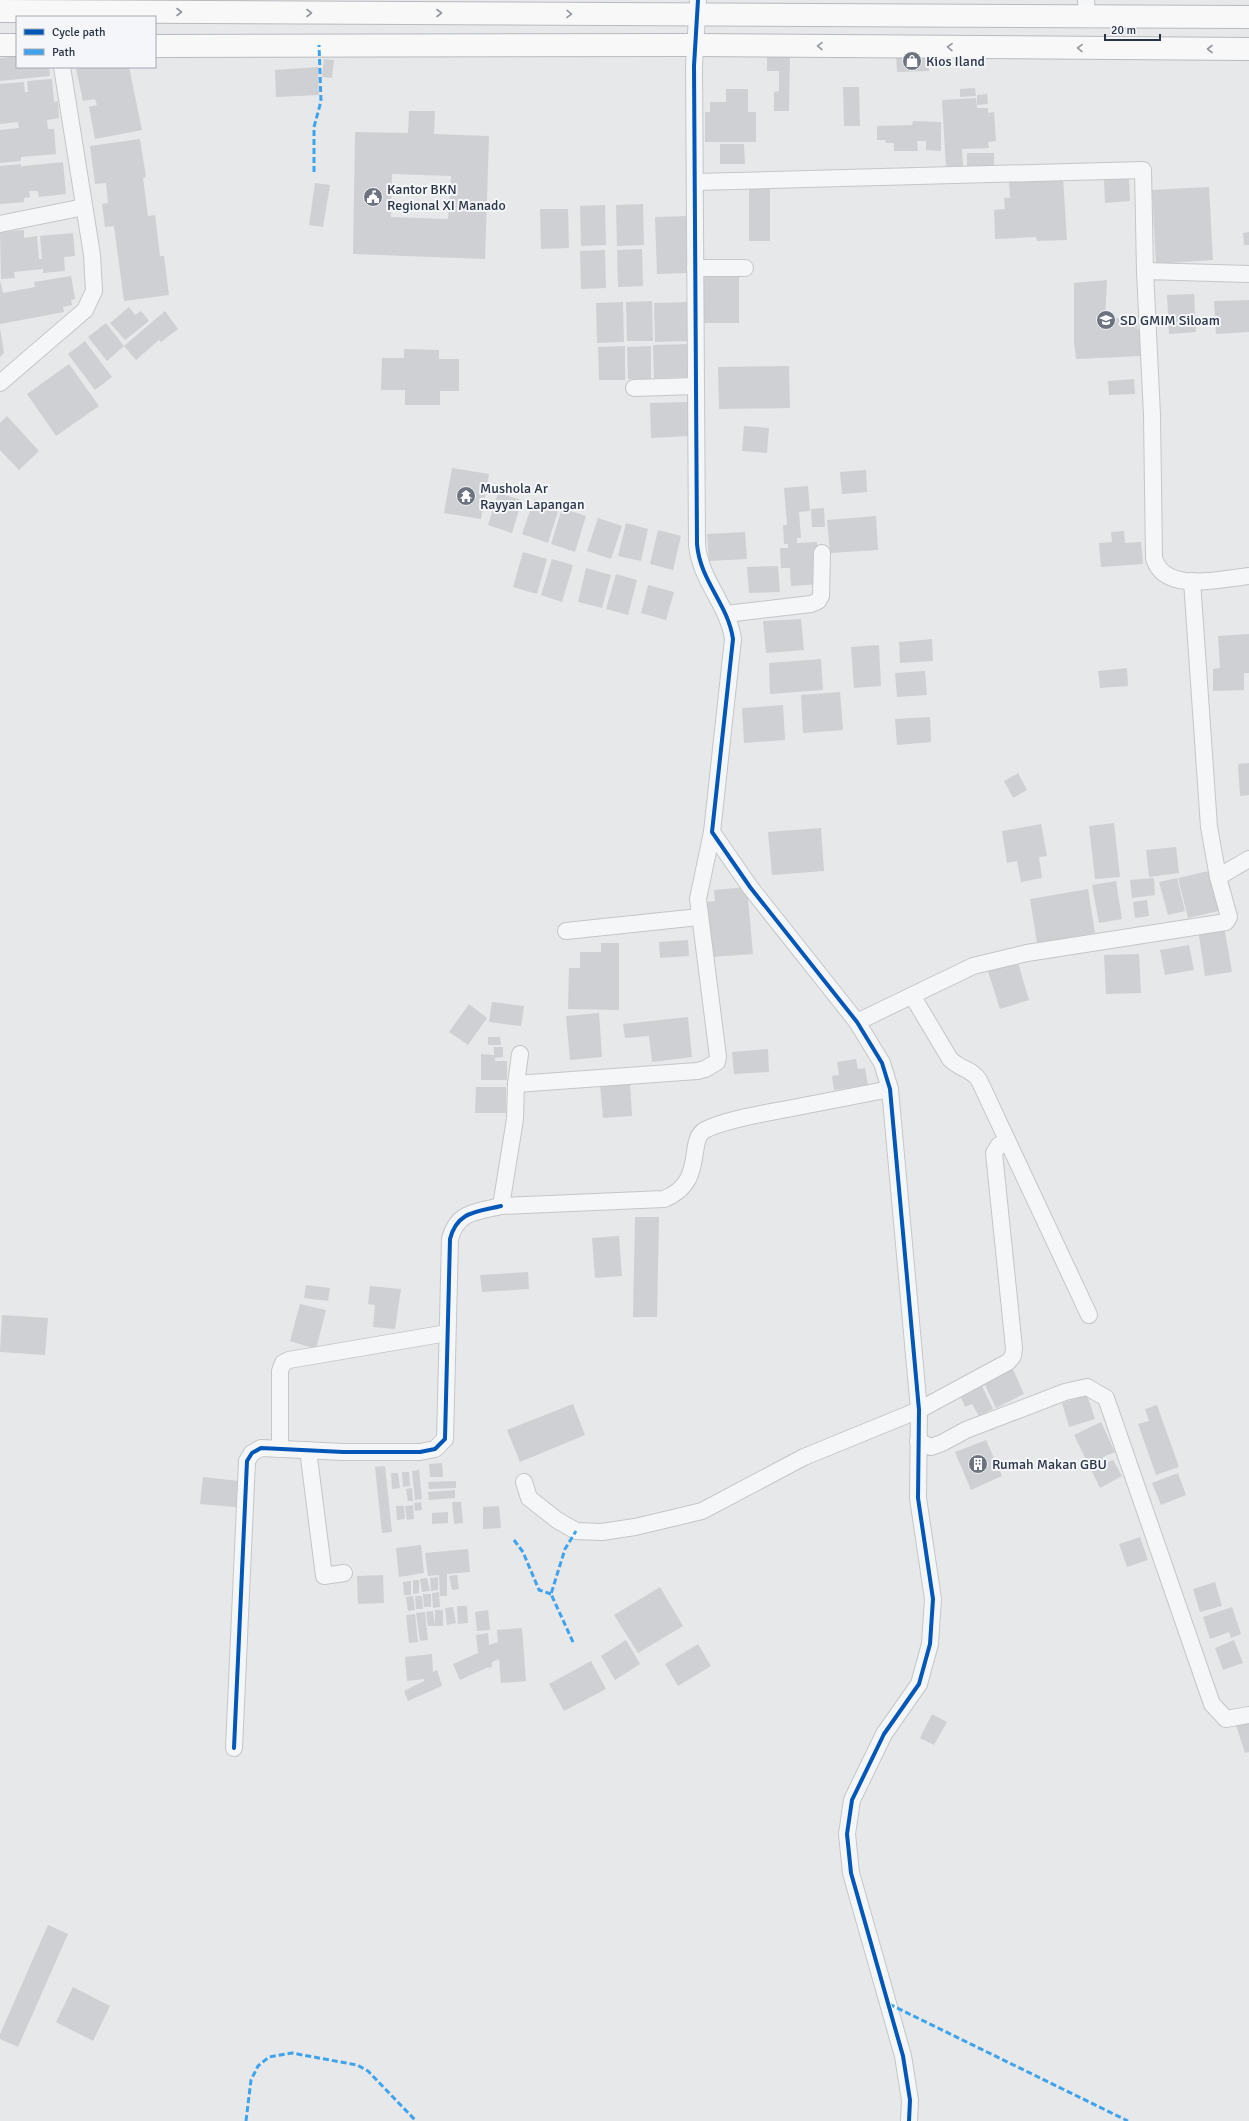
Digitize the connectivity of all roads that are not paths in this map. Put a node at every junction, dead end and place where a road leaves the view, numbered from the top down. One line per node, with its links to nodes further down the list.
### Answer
1 (106, 6): 2 (highway, one-way to 2); 5 (highway)
2 (389, 6): 3 (highway, one-way to 3)
3 (699, 8): 4 (highway); 9 (street)
4 (1086, 9): 6 (highway)
5 (0, 10)
6 (1249, 17)
7 (0, 45): 8 (highway)
8 (16, 45)
9 (695, 45): 10 (highway); 11 (highway, one-way to 9); 13 (street)
10 (156, 46)
11 (1249, 49)
12 (62, 68): 14 (street)
13 (696, 182): 16 (street); 18 (street)
14 (84, 207): 15 (street); 20 (street)
15 (0, 224)
16 (695, 268): 17 (street); 21 (street)
17 (745, 268)
18 (1145, 271): 19 (street); 25 (street)
19 (1249, 274)
20 (0, 383)
21 (695, 386): 22 (street); 26 (street)
22 (634, 388)
23 (822, 553): 26 (street)
24 (1249, 576): 25 (street)
25 (1192, 582): 29 (street)
26 (726, 614): 27 (street)
27 (712, 832): 30 (street); 33 (street)
28 (1249, 858): 29 (street)
29 (1218, 877): 32 (street)
30 (699, 917): 31 (street); 35 (street)
31 (566, 930)
32 (913, 996): 33 (street); 37 (street)
33 (857, 1022): 36 (street)
34 (520, 1054): 35 (street)
35 (516, 1084): 38 (street)
36 (890, 1089): 38 (street); 41 (street)
37 (1007, 1143): 39 (street); 41 (street)
38 (502, 1206): 40 (street)
39 (1089, 1315)
40 (447, 1333): 43 (street); 44 (street)
41 (919, 1410): 42 (street); 45 (street)
42 (918, 1441): 47 (street); 49 (street)
43 (280, 1449): 44 (street); 48 (street)
44 (308, 1450): 46 (street)
45 (524, 1482)
46 (344, 1573)
47 (1249, 1715)
48 (234, 1748)
49 (909, 2121)

